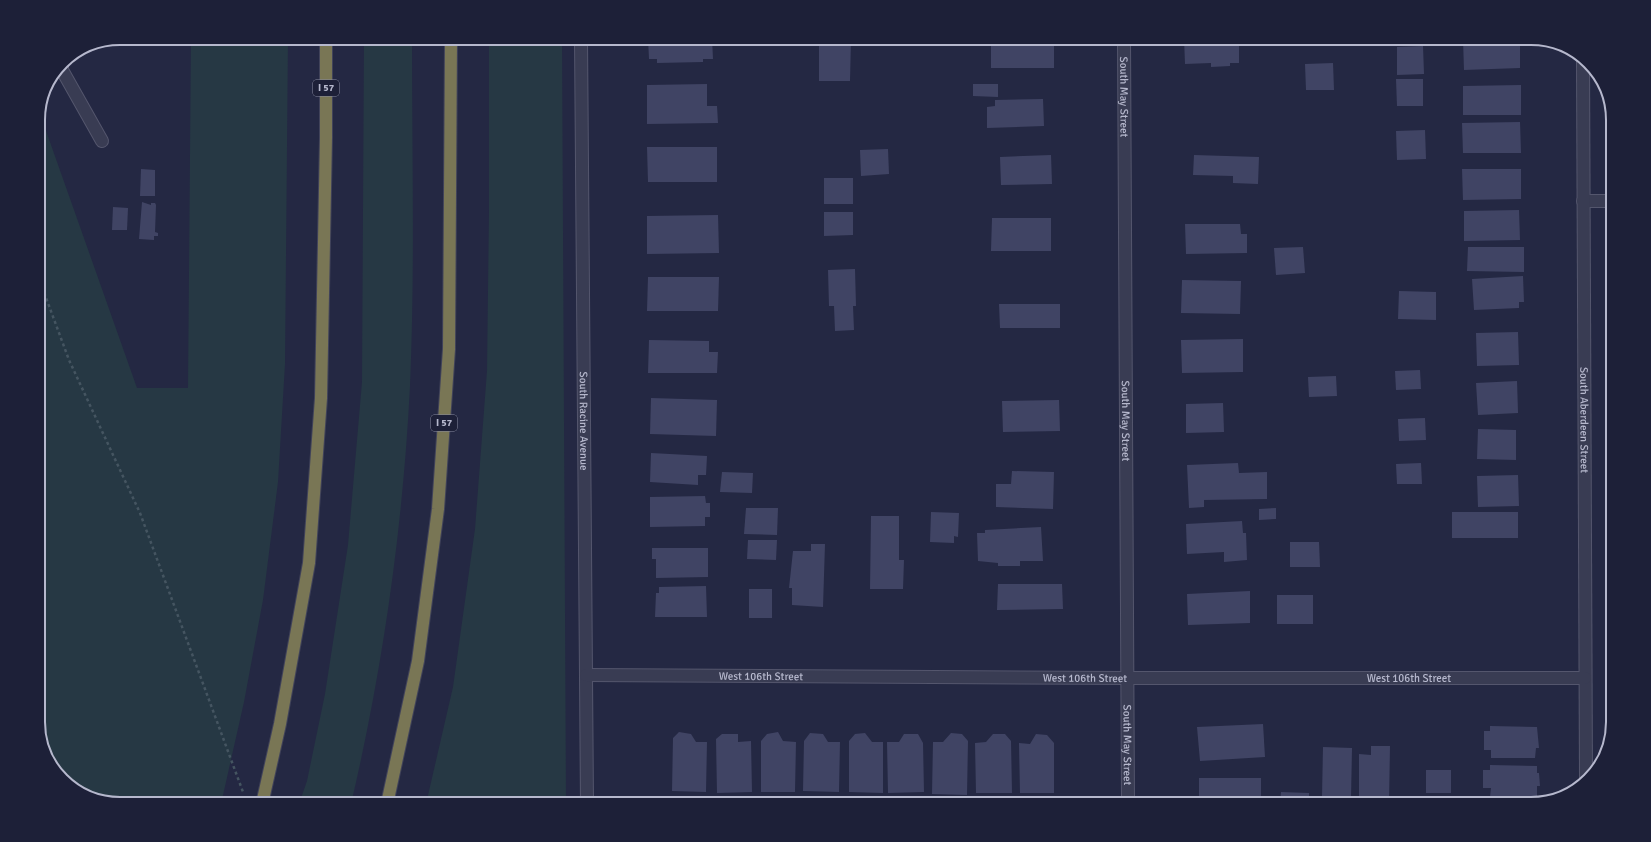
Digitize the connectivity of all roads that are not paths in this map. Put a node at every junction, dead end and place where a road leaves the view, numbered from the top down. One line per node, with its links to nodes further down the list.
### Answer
1 (326, 45): 14 (highway, I 57)
2 (451, 45): 15 (highway, I 57)
3 (581, 45): 10 (street, South Racine Avenue)
4 (1124, 45): 11 (street, South May Street)
5 (1583, 67): 8 (street, South Aberdeen Street)
6 (63, 72): 7 (street)
7 (102, 141)
8 (1583, 201): 9 (street); 12 (street, South Aberdeen Street)
9 (1606, 201)
10 (586, 675): 11 (street, West 106th Street); 16 (street, South Racine Avenue)
11 (1127, 678): 12 (street, West 106th Street); 17 (street, South May Street)
12 (1585, 678): 13 (street, South Aberdeen Street)
13 (1586, 772)
14 (264, 797)
15 (389, 797)
16 (587, 797)
17 (1128, 797)

